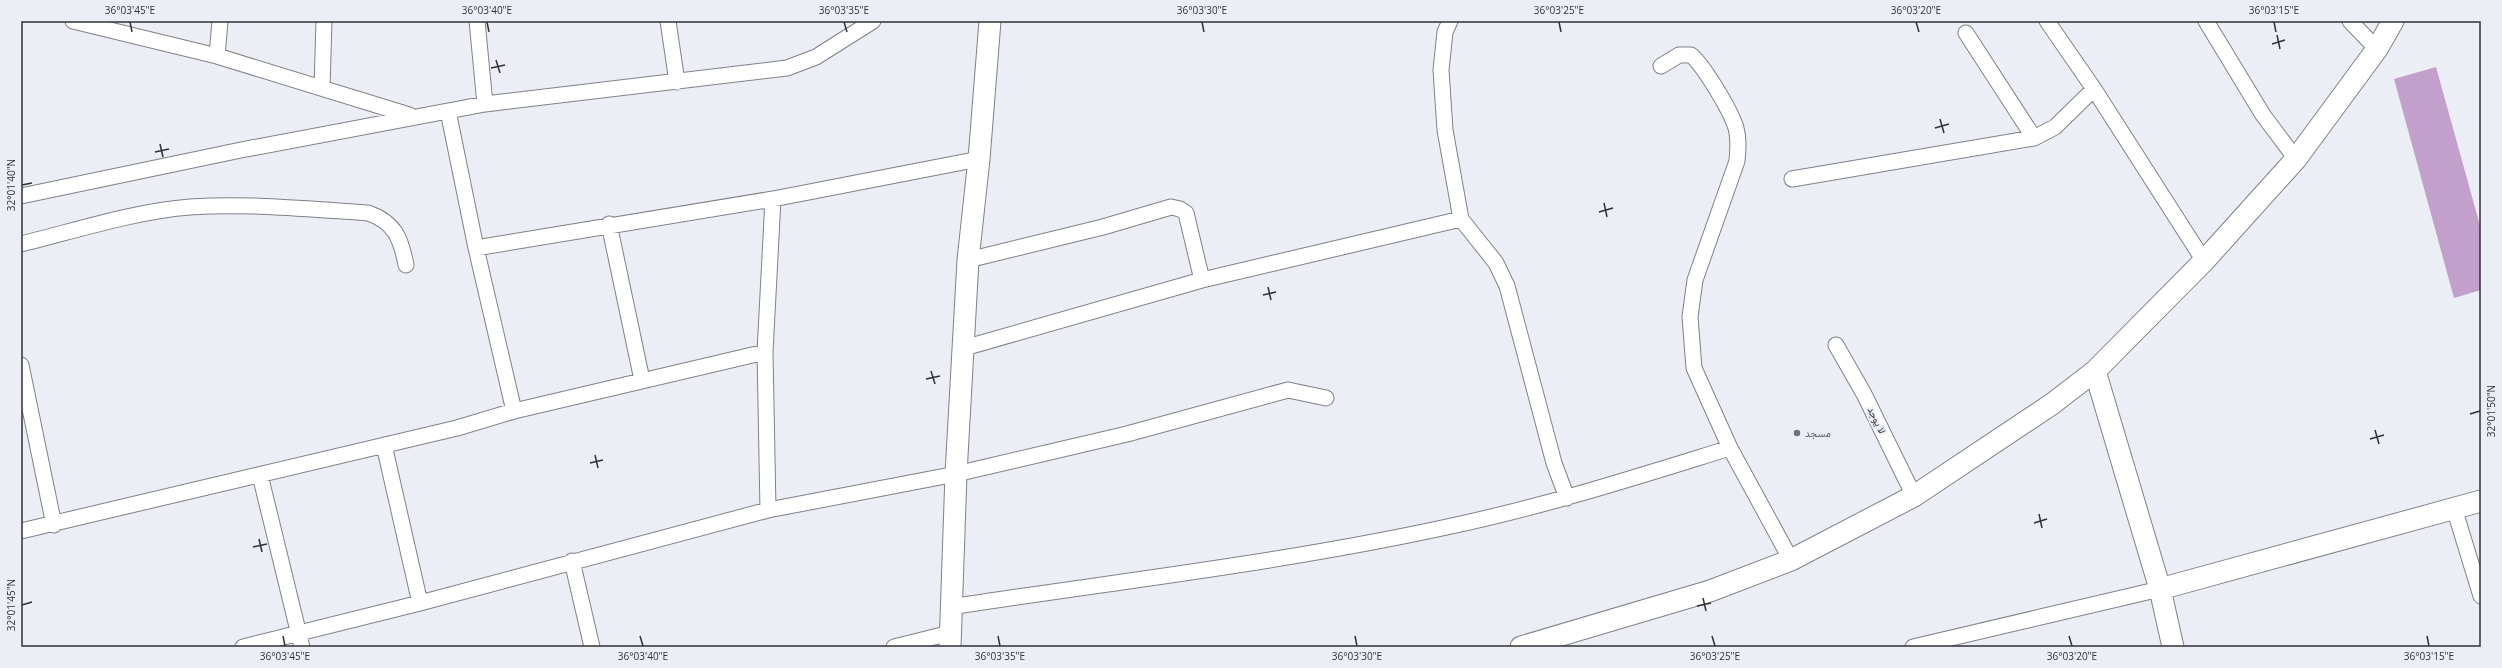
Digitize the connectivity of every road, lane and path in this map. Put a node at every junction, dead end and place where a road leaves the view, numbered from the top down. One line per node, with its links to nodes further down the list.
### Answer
1 (73, 21): 15 (street)
2 (220, 21): 15 (street)
3 (324, 21): 18 (street)
4 (476, 21): 20 (street)
5 (668, 21): 17 (street)
6 (873, 21): 17 (street)
7 (990, 21): 24 (street)
8 (1450, 21): 29 (street)
9 (2048, 21): 19 (street)
10 (2206, 21): 25 (street)
11 (2350, 21): 14 (street)
12 (2393, 21): 14 (street)
13 (1966, 32): 23 (street)
14 (2377, 49): 25 (street)
15 (217, 56): 18 (street)
16 (1661, 66): 46 (street)
17 (678, 82): 20 (street)
18 (322, 88): 22 (street)
19 (2094, 89): 23 (street); 34 (street)
20 (485, 104): 21 (street)
21 (448, 111): 22 (street); 32 (street)
22 (412, 116): 27 (street)
23 (2034, 138): 26 (street)
24 (979, 159): 28 (street); 33 (street)
25 (2296, 159): 34 (street)
26 (1792, 179)
27 (21, 196)
28 (773, 199): 30 (street); 39 (street)
29 (1461, 219): 36 (street); 50 (street)
30 (608, 224): 32 (street); 42 (street)
31 (21, 244): 35 (street)
32 (476, 248): 44 (street)
33 (968, 260): 36 (street); 38 (street)
34 (2204, 261): 41 (street)
35 (406, 264)
36 (1202, 280): 38 (street)
37 (1836, 345): 49 (street, لا يوجد)
38 (964, 348): 47 (street)
39 (765, 352): 42 (street); 53 (street)
40 (21, 365): 54 (street)
41 (2095, 371): 49 (street); 58 (street)
42 (642, 380): 44 (street)
43 (1326, 398): 47 (street)
44 (514, 410): 45 (street)
45 (384, 445): 48 (street); 60 (street)
46 (1730, 448): 50 (street); 56 (street)
47 (956, 474): 53 (street); 61 (street)
48 (260, 475): 54 (street); 62 (street)
49 (1914, 496): 56 (street)
50 (1567, 498): 61 (street)
51 (2481, 501): 52 (street)
52 (2454, 508): 58 (street); 59 (street)
53 (768, 510): 57 (street)
54 (54, 525): 55 (street)
55 (21, 531)
56 (1791, 560): 67 (street)
57 (572, 561): 60 (street); 65 (street)
58 (2160, 589): 68 (street); 69 (street)
59 (2481, 596)
60 (420, 603): 62 (street)
61 (950, 607): 63 (street)
62 (301, 640): 64 (street)
63 (950, 640): 66 (street)
64 (243, 647)
65 (592, 647)
66 (894, 647)
67 (1521, 647)
68 (1913, 647)
69 (2173, 647)

